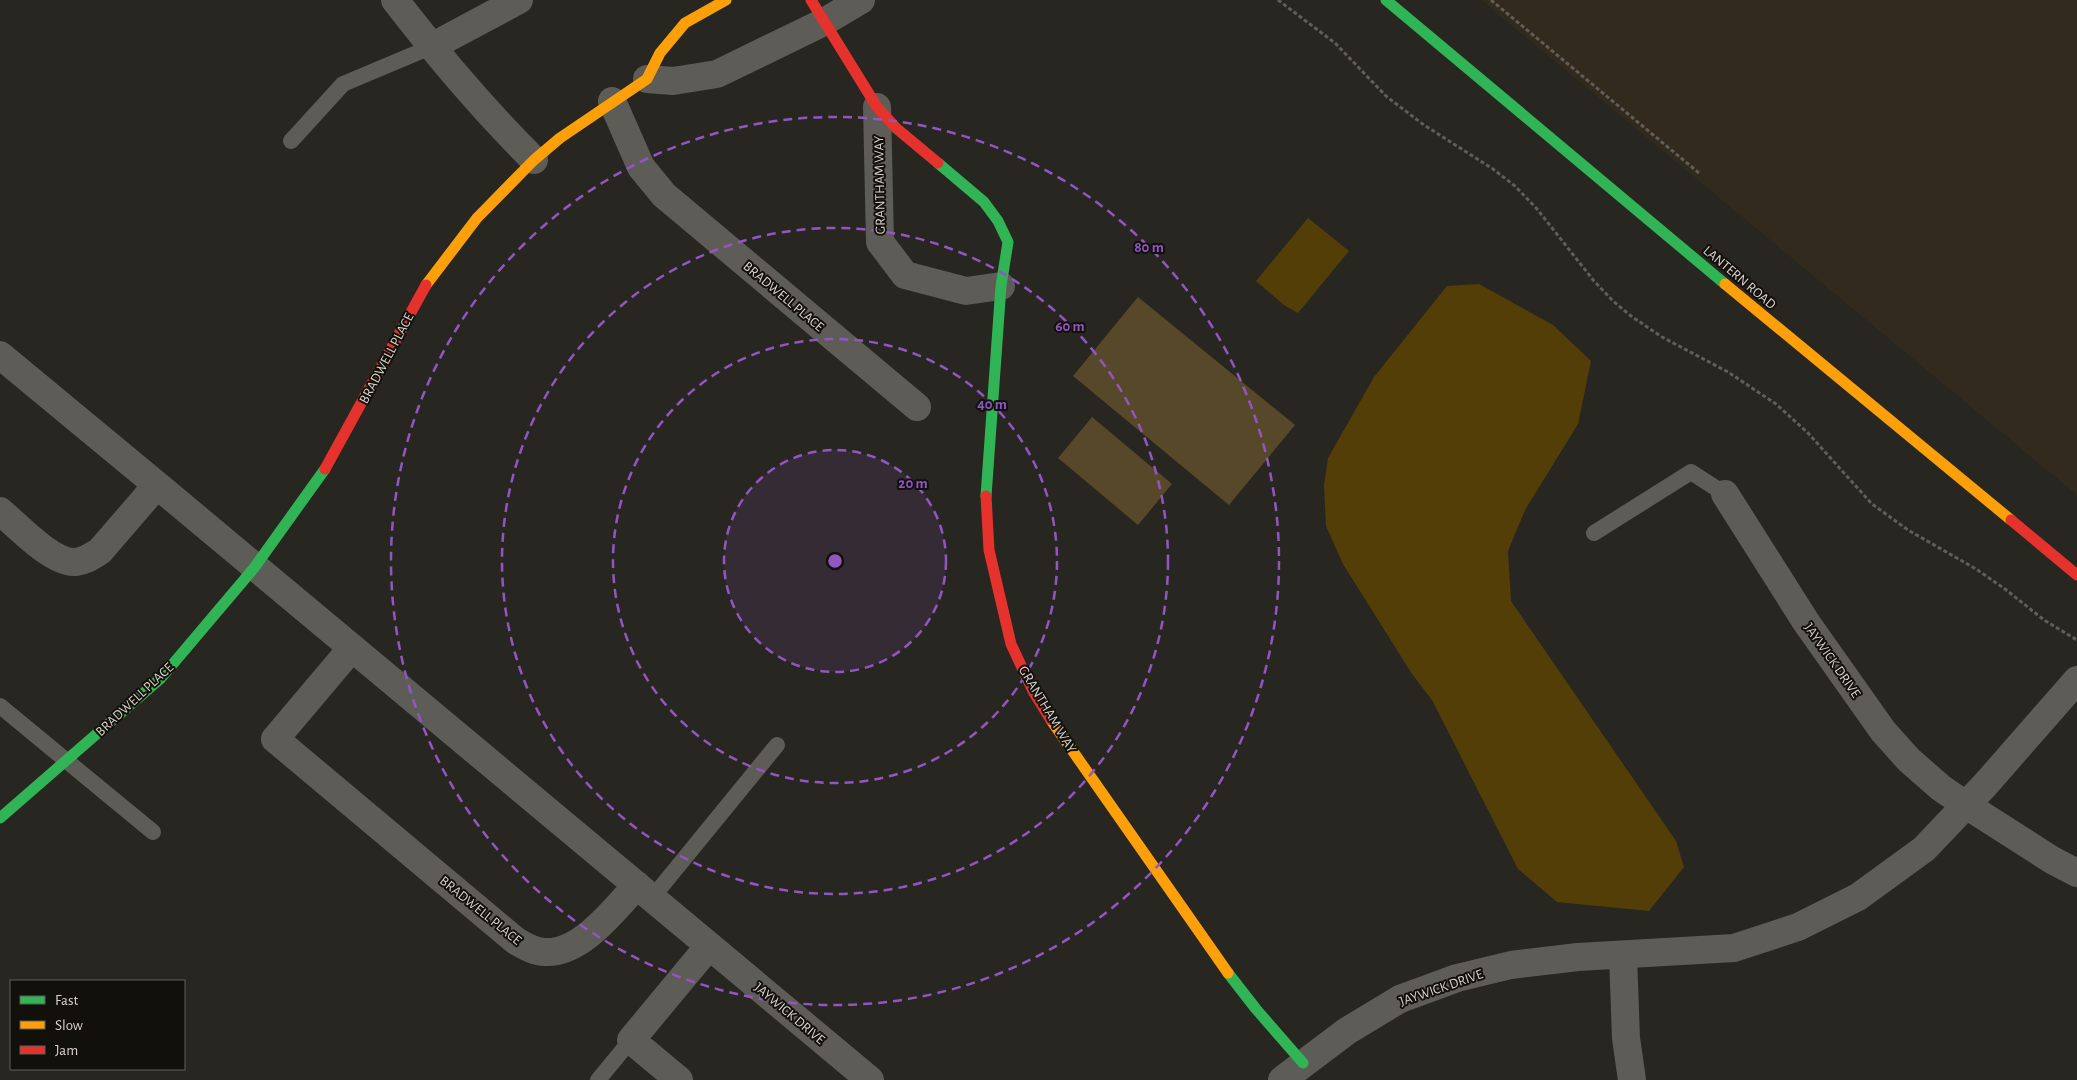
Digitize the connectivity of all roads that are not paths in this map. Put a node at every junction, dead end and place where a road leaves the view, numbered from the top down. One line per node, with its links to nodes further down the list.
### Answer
1 (395, 0): 7 (street)
2 (520, 0): 7 (street)
3 (726, 0): 8 (street)
4 (861, 0): 6 (street)
5 (1386, 0): 21 (street, LANTERN ROAD)
6 (817, 11): 8 (street); 10 (street, GRANTHAM WAY)
7 (431, 48): 11 (lane); 12 (street)
8 (647, 79): 9 (street, BRADWELL PLACE)
9 (612, 101): 12 (street, BRADWELL PLACE); 15 (street, BRADWELL PLACE)
10 (877, 107): 13 (street, GRANTHAM WAY); 13 (street, GRANTHAM WAY)
11 (291, 141)
12 (534, 160): 20 (street, BRADWELL PLACE)
13 (1002, 286): 35 (street, GRANTHAM WAY)
14 (0, 355): 16 (street)
15 (917, 407)
16 (157, 486): 18 (street); 20 (street)
17 (1725, 494): 19 (lane); 27 (street, JAYWICK DRIVE)
18 (0, 511)
19 (1594, 533)
20 (254, 568): 22 (street); 26 (street, BRADWELL PLACE)
21 (2077, 575)
22 (351, 649): 31 (street); 31 (street, BRADWELL PLACE)
23 (2077, 680): 27 (street, JAYWICK DRIVE)
24 (0, 706): 26 (lane)
25 (777, 745): 31 (lane)
26 (66, 761): 28 (street, BRADWELL PLACE); 29 (lane)
27 (1966, 805): 30 (street, JAYWICK DRIVE); 33 (street, JAYWICK DRIVE)
28 (0, 818)
29 (153, 832)
30 (2077, 873)
31 (644, 892): 32 (street, JAYWICK DRIVE)
32 (709, 946): 34 (street); 38 (street, JAYWICK DRIVE)
33 (1623, 956): 35 (street, JAYWICK DRIVE); 40 (street)
34 (631, 1040): 36 (lane); 37 (street)
35 (1303, 1063): 39 (street, JAYWICK DRIVE)
36 (598, 1080)
37 (679, 1080)
38 (870, 1080)
39 (1282, 1080)
40 (1632, 1080)

